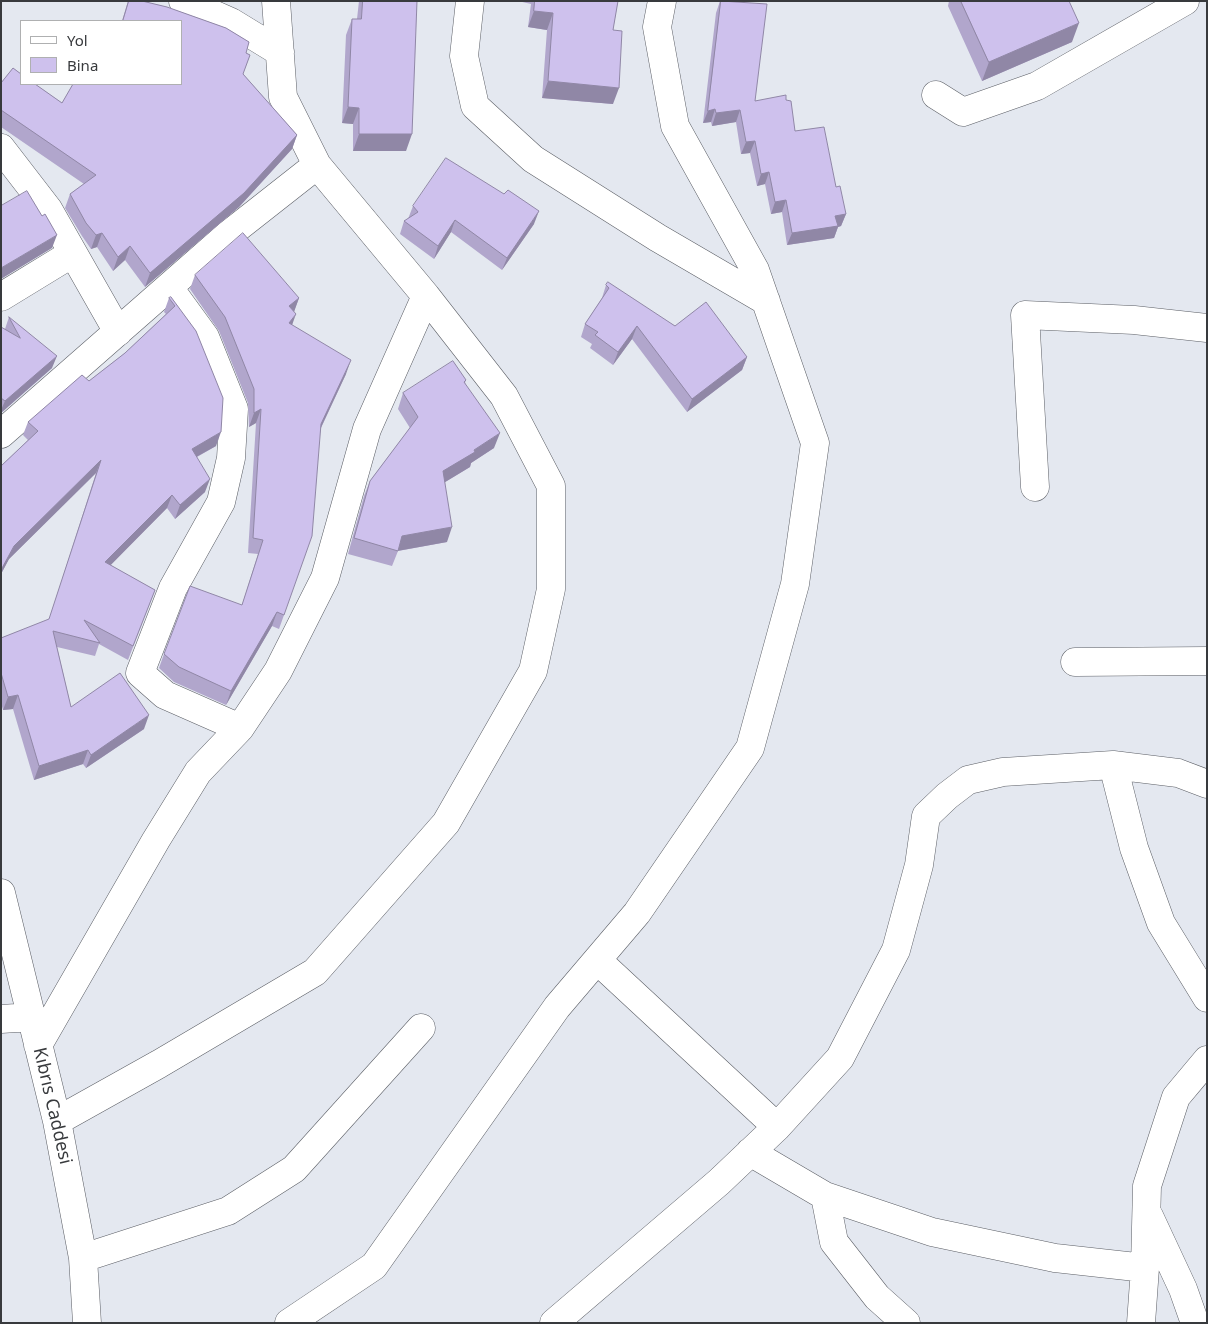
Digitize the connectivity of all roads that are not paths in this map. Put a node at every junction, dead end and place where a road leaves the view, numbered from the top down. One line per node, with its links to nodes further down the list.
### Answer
1 (182, 1): 6 (street)
2 (276, 1): 6 (street)
3 (470, 1): 14 (street)
4 (662, 1): 14 (street)
5 (1185, 1): 7 (street)
6 (280, 52): 9 (street)
7 (936, 95)
8 (1, 148): 10 (street)
9 (317, 165): 11 (street); 12 (street)
10 (73, 253): 13 (street); 16 (street)
11 (170, 288): 16 (street); 21 (street)
12 (426, 296): 21 (street); 32 (street)
13 (1, 297)
14 (766, 301): 25 (street)
15 (1207, 328): 18 (street)
16 (118, 332): 17 (street)
17 (1, 434)
18 (1035, 488)
19 (1207, 661): 20 (street)
20 (1075, 662)
21 (240, 728): 30 (street)
22 (1112, 765): 23 (street); 26 (street); 33 (street)
23 (1207, 784)
24 (1, 893): 27 (street, Kıbrıs Caddesi)
25 (597, 960): 33 (street); 40 (street)
26 (1207, 998)
27 (32, 1017): 28 (street); 30 (street, Kıbrıs Caddesi)
28 (1, 1019)
29 (421, 1028): 37 (street)
30 (38, 1045): 32 (street, Kıbrıs Caddesi)
31 (1207, 1060): 36 (street)
32 (57, 1121): 37 (street, Kıbrıs Caddesi)
33 (776, 1127): 34 (street)
34 (750, 1152): 35 (street); 41 (street)
35 (825, 1196): 38 (street); 42 (street)
36 (1146, 1209): 38 (street); 44 (street)
37 (83, 1258): 39 (street, Kıbrıs Caddesi)
38 (1145, 1268): 43 (street)
39 (87, 1323)
40 (288, 1323)
41 (554, 1323)
42 (906, 1323)
43 (1141, 1323)
44 (1195, 1323)

